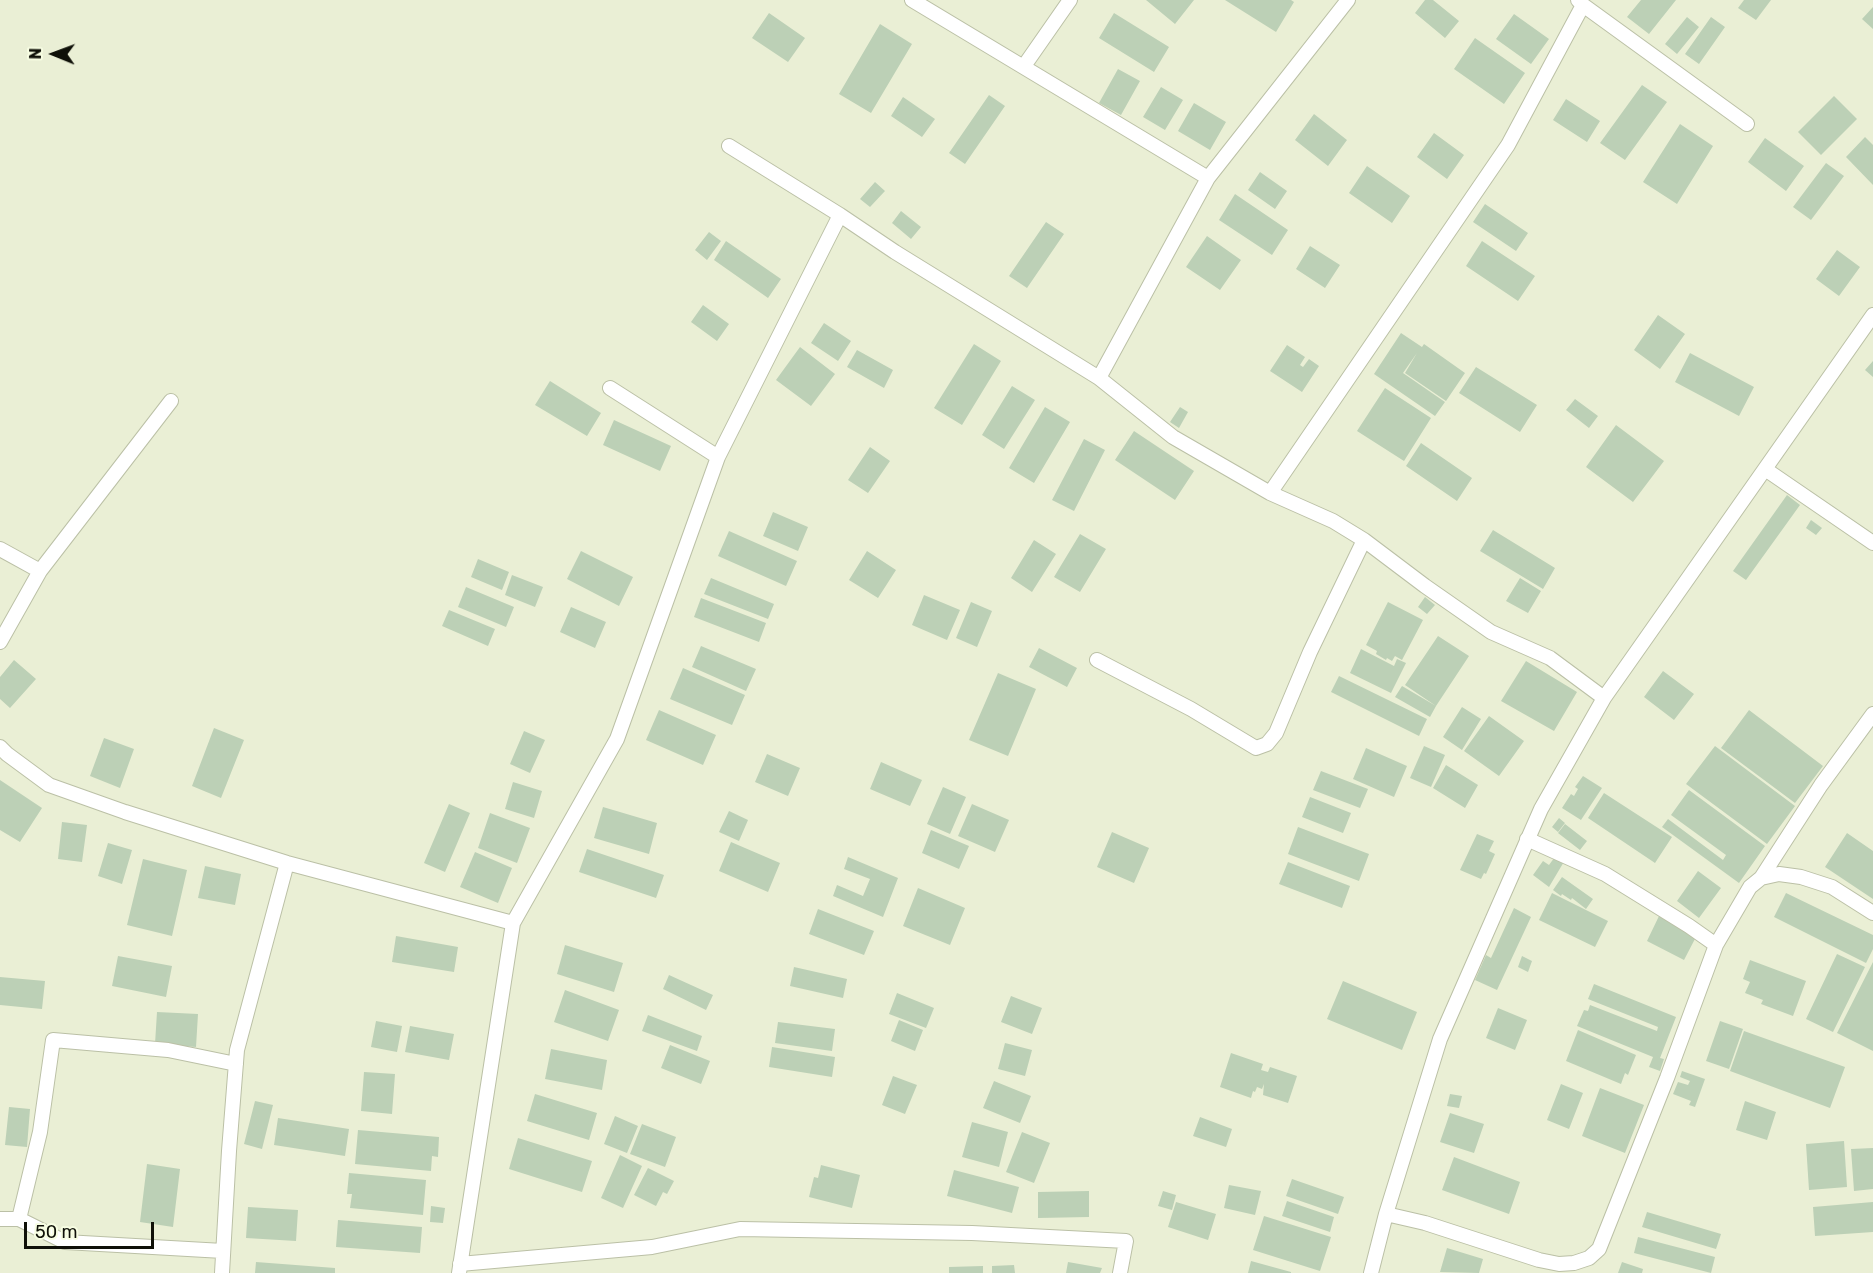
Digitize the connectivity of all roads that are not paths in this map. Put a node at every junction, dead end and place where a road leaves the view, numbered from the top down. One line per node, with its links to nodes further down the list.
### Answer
1 (912, 0): 5 (street)
2 (1070, 0): 5 (street)
3 (1348, 0): 8 (street)
4 (1580, 2): 6 (street); 16 (street)
5 (1024, 66): 8 (street)
6 (1747, 124)
7 (729, 146): 9 (street)
8 (1208, 178): 11 (street)
9 (840, 215): 11 (street); 14 (street)
10 (1873, 316): 15 (street)
11 (1099, 378): 16 (street)
12 (610, 388): 14 (street)
13 (171, 401): 20 (street)
14 (718, 457): 30 (street)
15 (1765, 469): 18 (street); 23 (street)
16 (1270, 493): 17 (street)
17 (1364, 540): 22 (street); 23 (street)
18 (1873, 543)
19 (0, 549): 20 (street)
20 (40, 571): 21 (street)
21 (0, 642)
22 (1097, 660)
23 (1604, 698): 26 (street)
24 (1873, 714): 28 (street)
25 (0, 747): 27 (street)
26 (1527, 839): 31 (street); 33 (street)
27 (287, 863): 30 (street); 32 (street)
28 (1761, 878): 29 (street); 31 (street)
29 (1873, 913)
30 (513, 923): 37 (street)
31 (1716, 945): 33 (street)
32 (236, 1064): 35 (street); 36 (street)
33 (1386, 1214): 40 (street)
34 (0, 1219): 35 (street)
35 (19, 1219): 36 (street)
36 (223, 1251): 38 (street)
37 (459, 1269): 39 (street)
38 (222, 1273)
39 (1120, 1273)
40 (1371, 1273)

